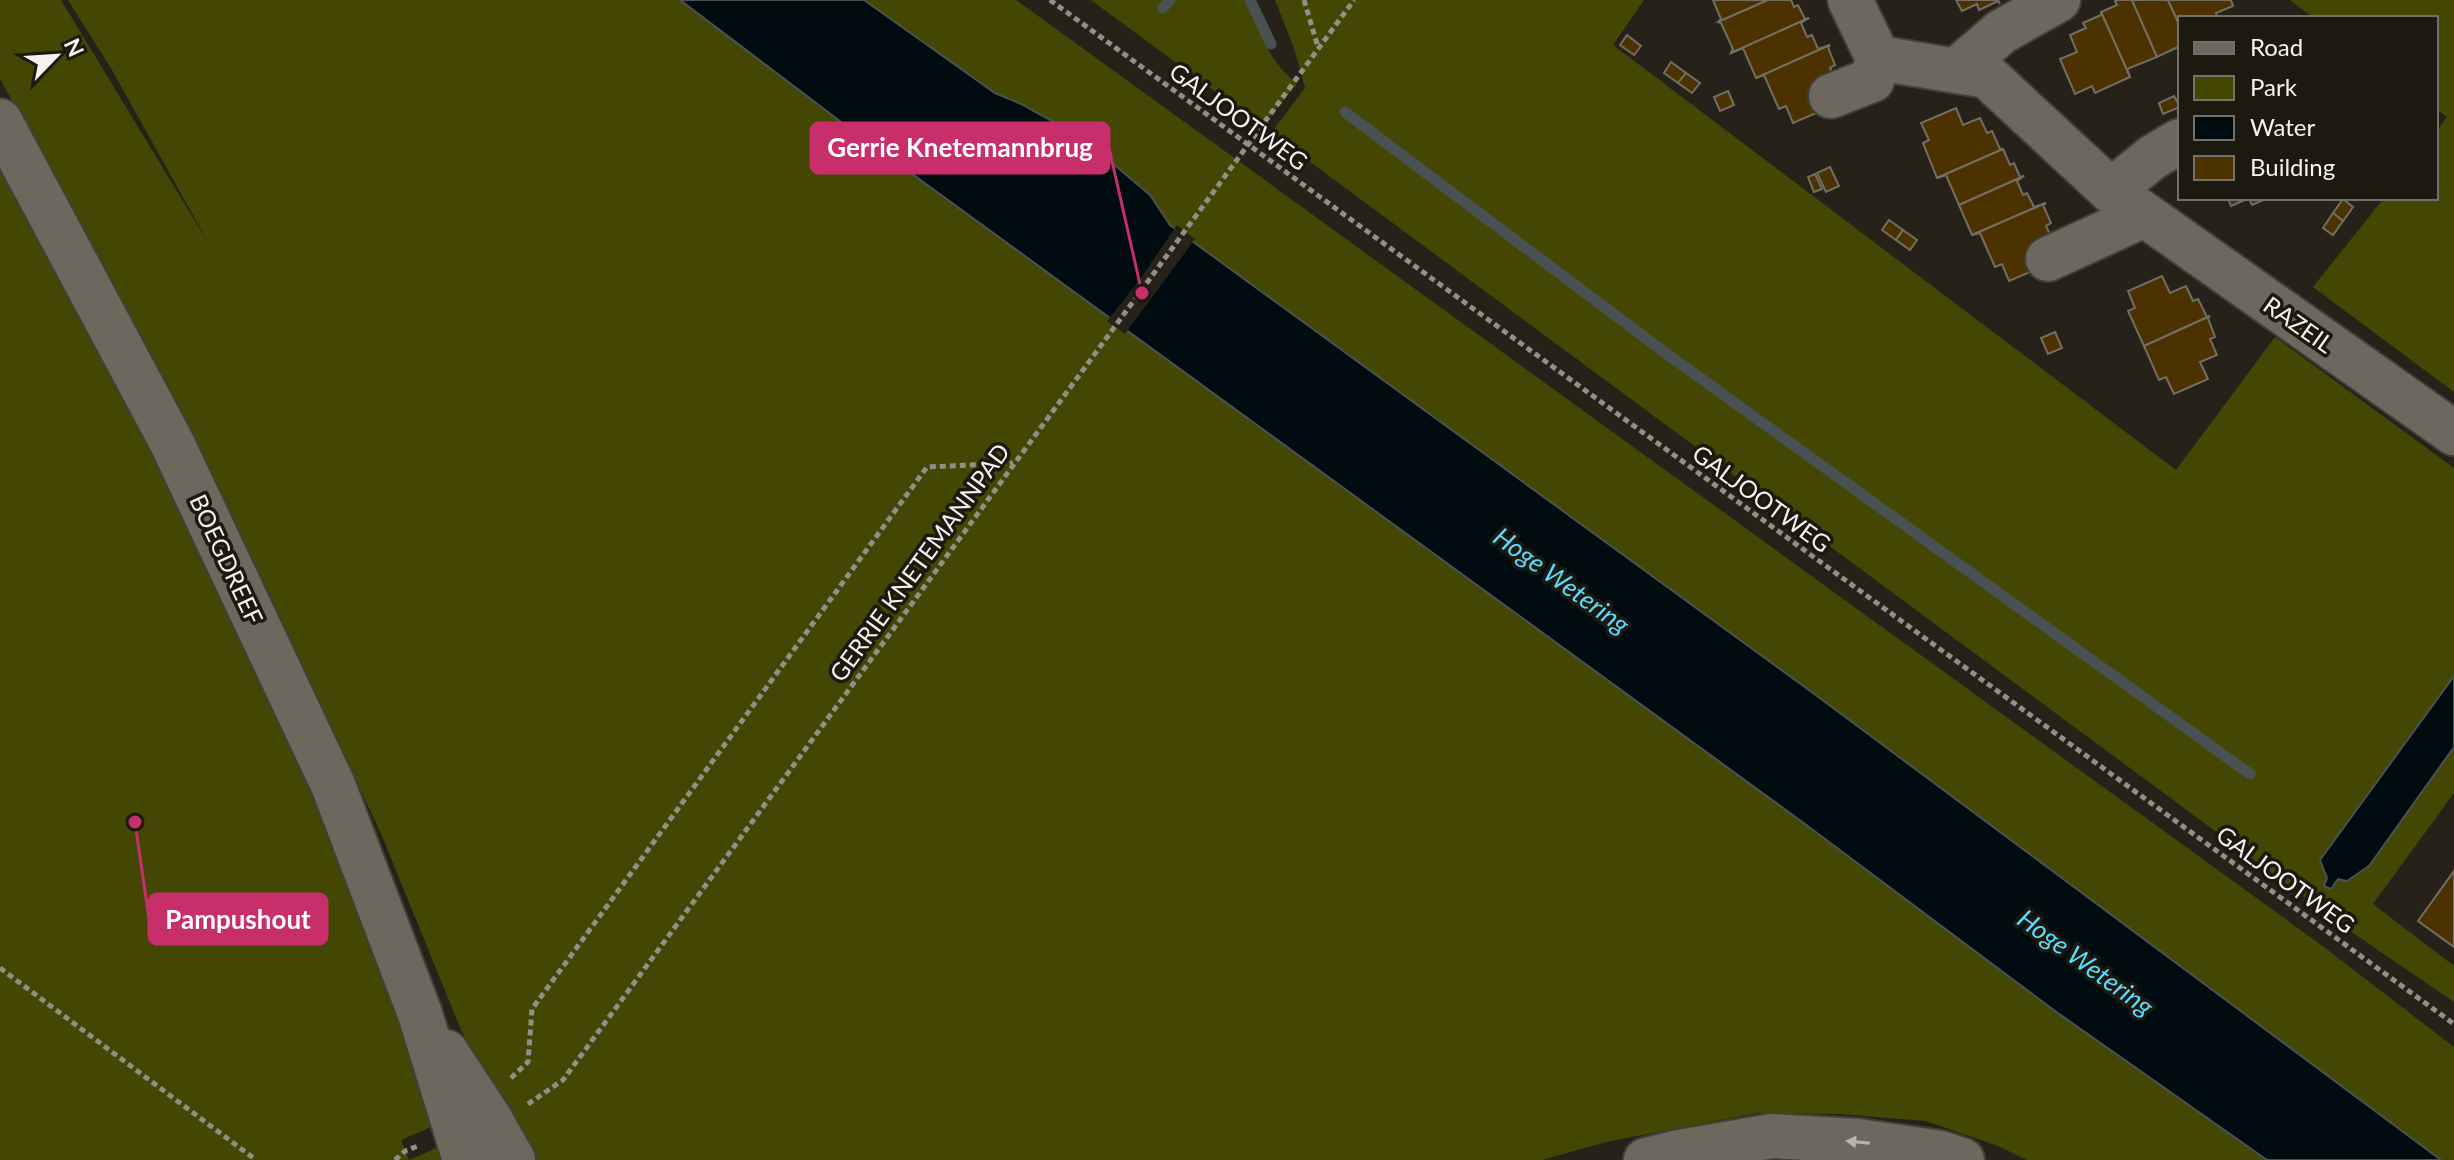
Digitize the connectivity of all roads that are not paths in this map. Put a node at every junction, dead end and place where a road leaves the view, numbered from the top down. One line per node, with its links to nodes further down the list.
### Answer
1 (1850, 0): 3 (street)
2 (2058, 0): 4 (street)
3 (1878, 58): 4 (street, RAZEIL); 5 (street)
4 (1957, 70): 8 (street, RAZEIL)
5 (1831, 96)
6 (0, 121): 11 (street, BOEGDREEF)
7 (2178, 142): 8 (street)
8 (2127, 203): 9 (street); 10 (street, RAZEIL)
9 (2048, 259)
10 (2454, 433)
11 (420, 1014): 12 (street, BOEGDREEF); 13 (street, BOEGDREEF)
12 (465, 1160)
13 (513, 1160)
14 (1646, 1160): 15 (street, one-way to 14)
15 (1962, 1160)

